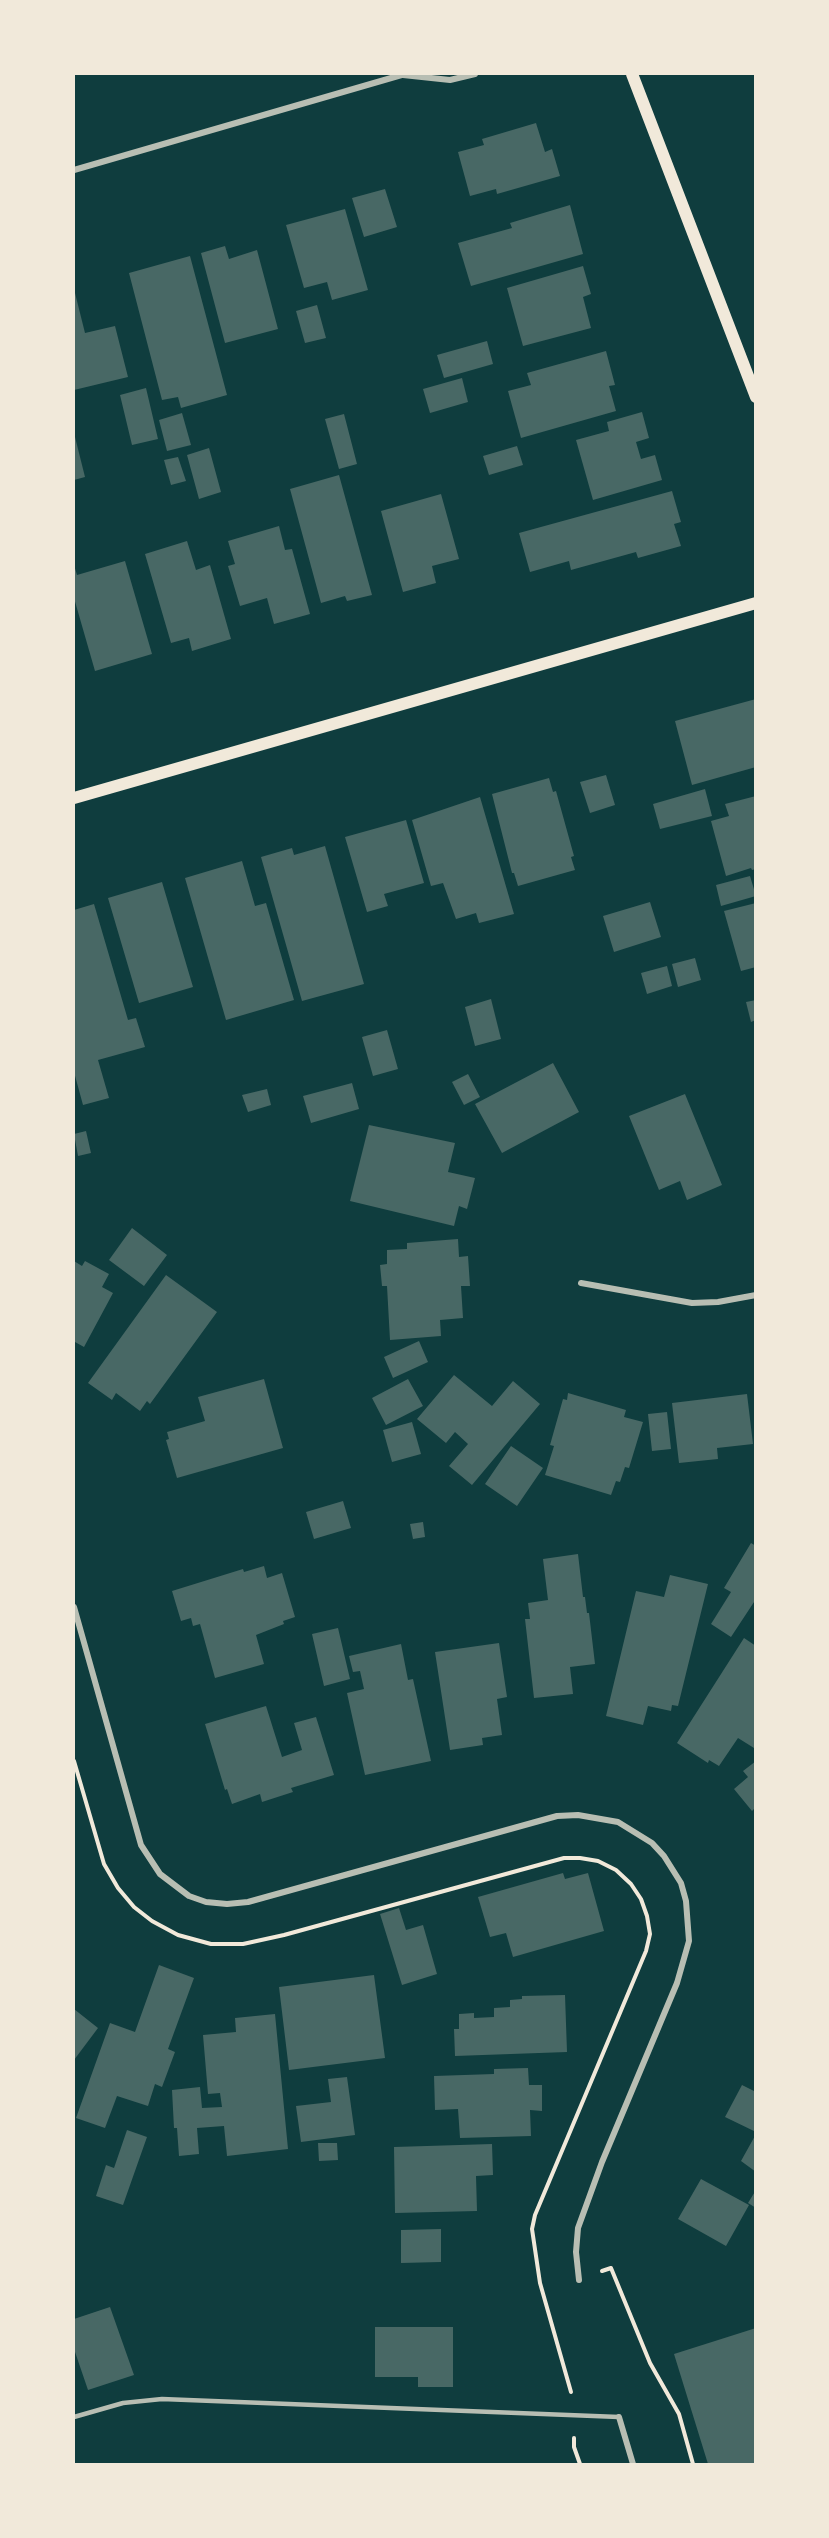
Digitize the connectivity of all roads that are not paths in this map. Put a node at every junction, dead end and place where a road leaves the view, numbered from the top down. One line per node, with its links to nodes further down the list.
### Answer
1 (404, 74): 2 (street); 4 (street)
2 (475, 74)
3 (632, 74): 5 (main road)
4 (74, 170)
5 (756, 397)
6 (756, 603): 7 (main road)
7 (74, 798)
8 (580, 1283): 9 (street)
9 (756, 1295)
10 (74, 1607): 11 (street)
11 (579, 2280)
12 (74, 2417): 13 (lane)
13 (619, 2417): 14 (street)
14 (633, 2464)

